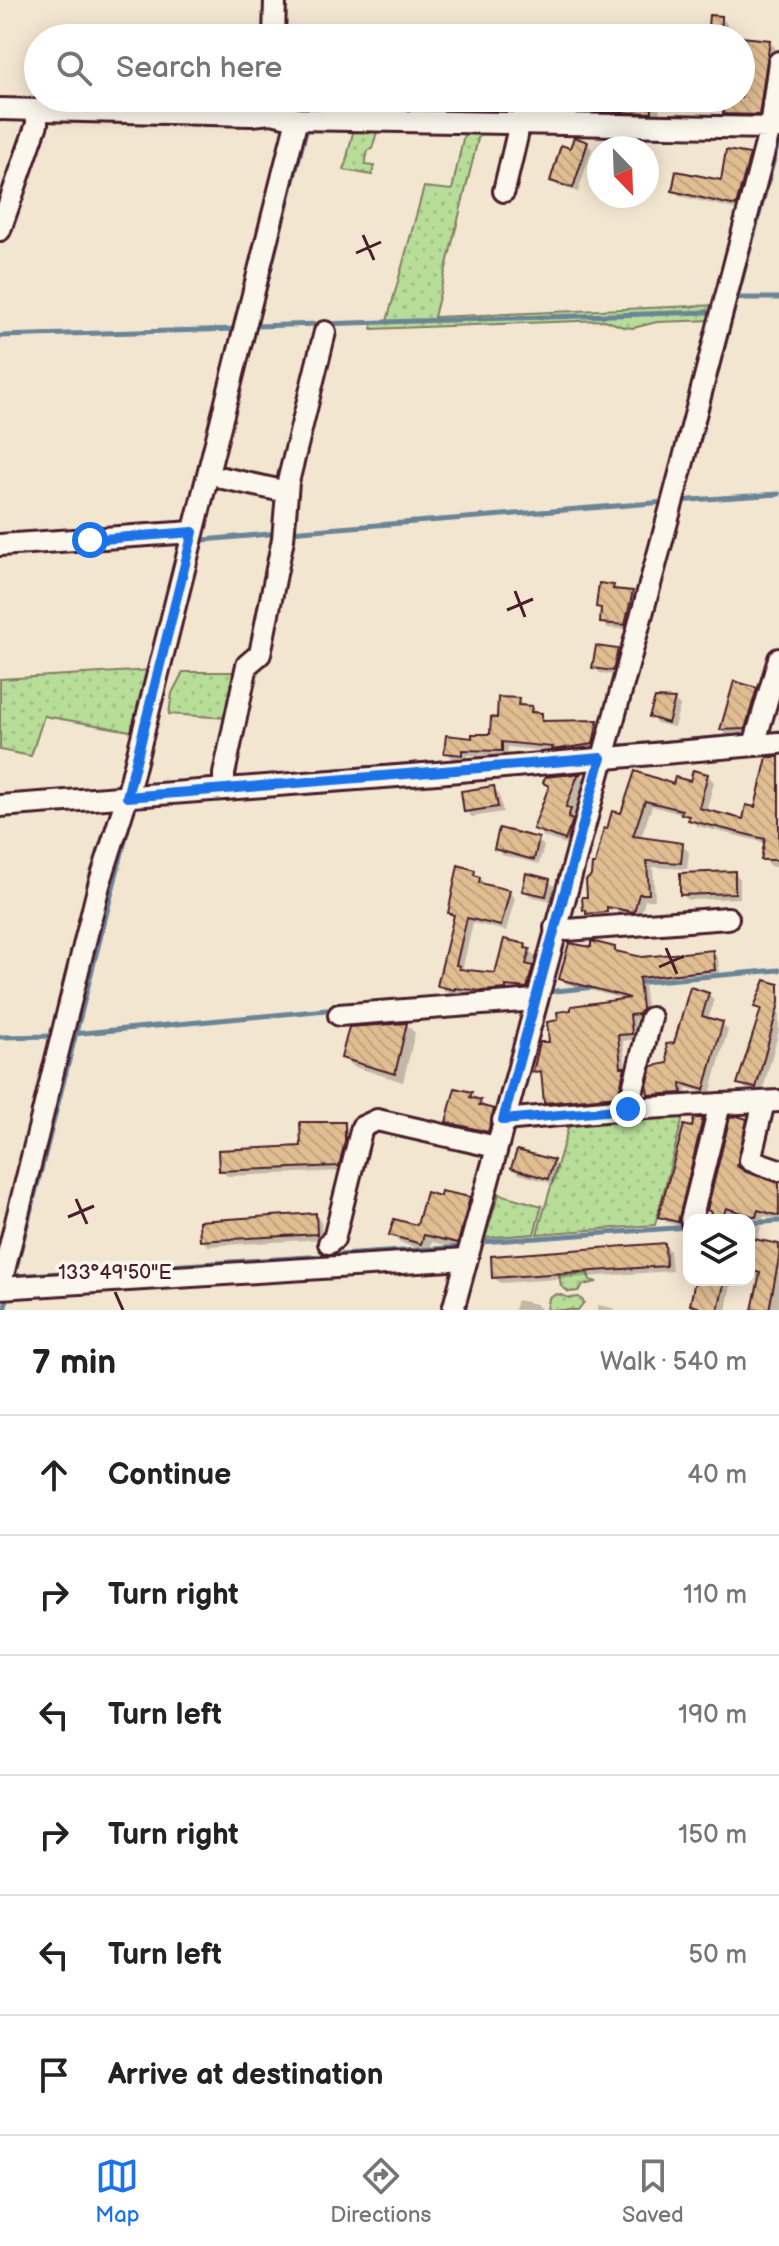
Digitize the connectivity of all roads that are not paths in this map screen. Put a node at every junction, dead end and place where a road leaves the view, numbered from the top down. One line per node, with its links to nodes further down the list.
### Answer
1 (275, 0): 2 (street)
2 (274, 24)
3 (779, 62): 9 (street)
4 (0, 109): 7 (street)
5 (202, 112): 7 (street)
6 (274, 112): 8 (street)
7 (37, 117): 12 (street)
8 (297, 119): 10 (street); 16 (street)
9 (774, 128): 10 (street); 21 (street)
10 (518, 129): 11 (street)
11 (504, 191)
12 (0, 230)
13 (325, 332): 15 (street)
14 (223, 478): 15 (street)
15 (287, 492): 22 (street)
16 (193, 532): 17 (street); 23 (street)
17 (0, 545)
18 (779, 659): 19 (street)
19 (756, 738): 20 (street); 21 (street)
20 (779, 743)
21 (601, 758): 22 (street); 26 (street)
22 (224, 782): 23 (street)
23 (127, 797): 24 (street); 39 (street)
24 (0, 806)
25 (728, 918): 26 (street)
26 (561, 929): 27 (street)
27 (537, 996): 28 (street); 33 (street)
28 (339, 1015)
29 (651, 1018): 32 (street)
30 (771, 1101): 31 (street); 35 (street)
31 (720, 1104): 32 (street); 36 (street)
32 (628, 1109): 33 (street)
33 (510, 1119): 34 (street)
34 (496, 1147): 37 (street); 38 (street)
35 (779, 1170)
36 (692, 1214)
37 (329, 1243)
38 (468, 1251): 39 (street); 40 (street)
39 (0, 1287)
40 (453, 1310)

